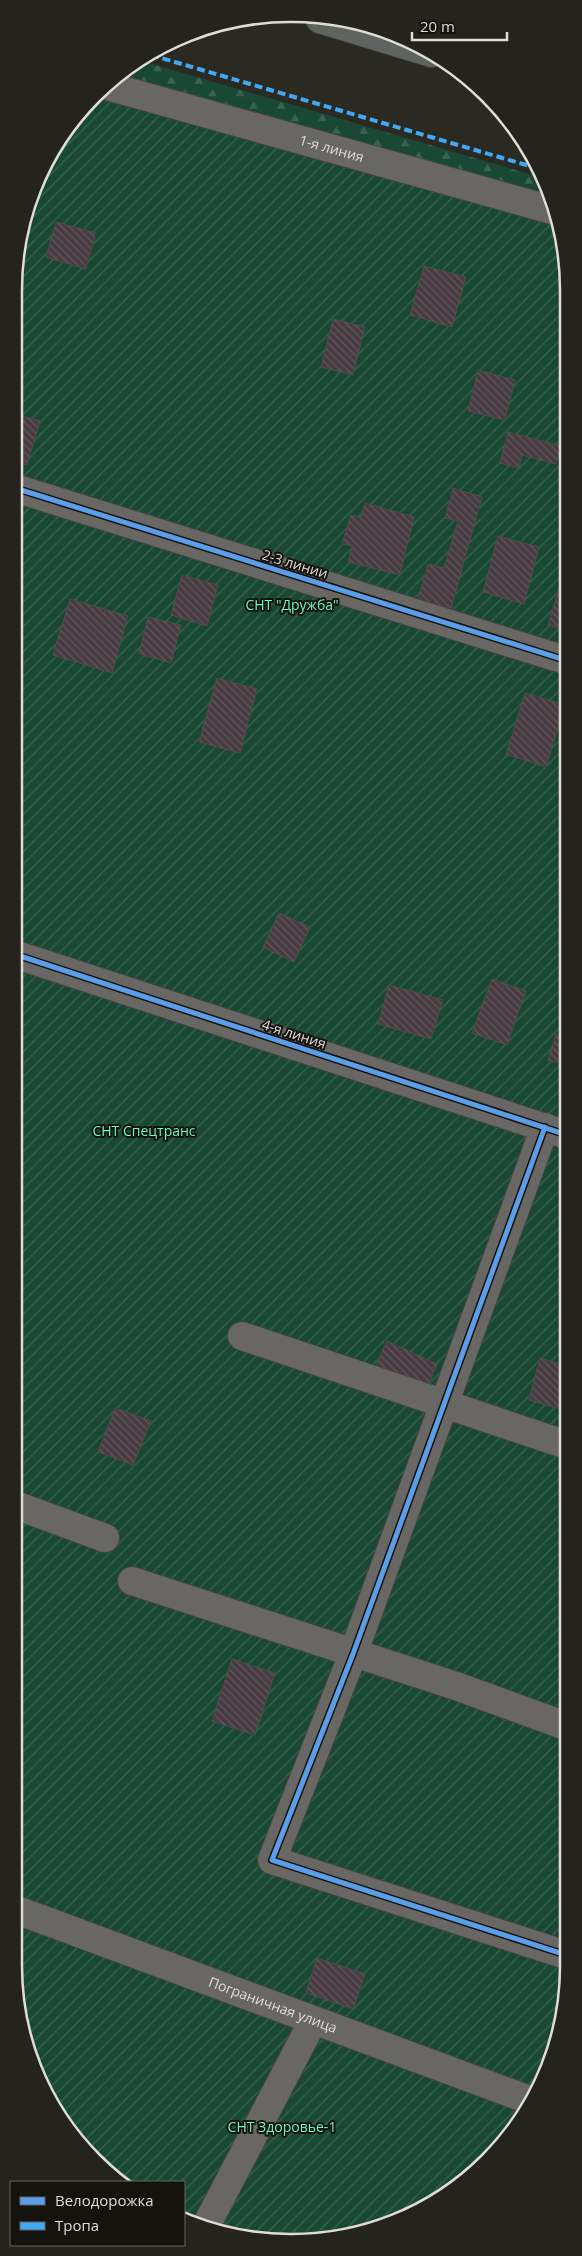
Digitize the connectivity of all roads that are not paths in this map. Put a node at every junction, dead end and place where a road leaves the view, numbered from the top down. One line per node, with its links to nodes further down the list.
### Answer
1 (115, 88): 2 (street, 1-я линия)
2 (546, 208)
3 (22, 490): 4 (street, 2-3 линии)
4 (560, 658)
5 (22, 957): 6 (street, 4-я линия)
6 (555, 1130): 8 (street)
7 (242, 1336): 8 (street)
8 (444, 1405): 9 (street); 13 (street)
9 (560, 1443)
10 (22, 1508): 11 (street)
11 (105, 1538)
12 (132, 1581): 13 (street)
13 (353, 1654): 14 (street); 16 (street)
14 (560, 1724)
15 (22, 1912): 17 (street, Пограничная улица)
16 (560, 1953)
17 (313, 2021): 18 (street, Пограничная улица); 19 (street)
18 (524, 2098)
19 (209, 2220)

